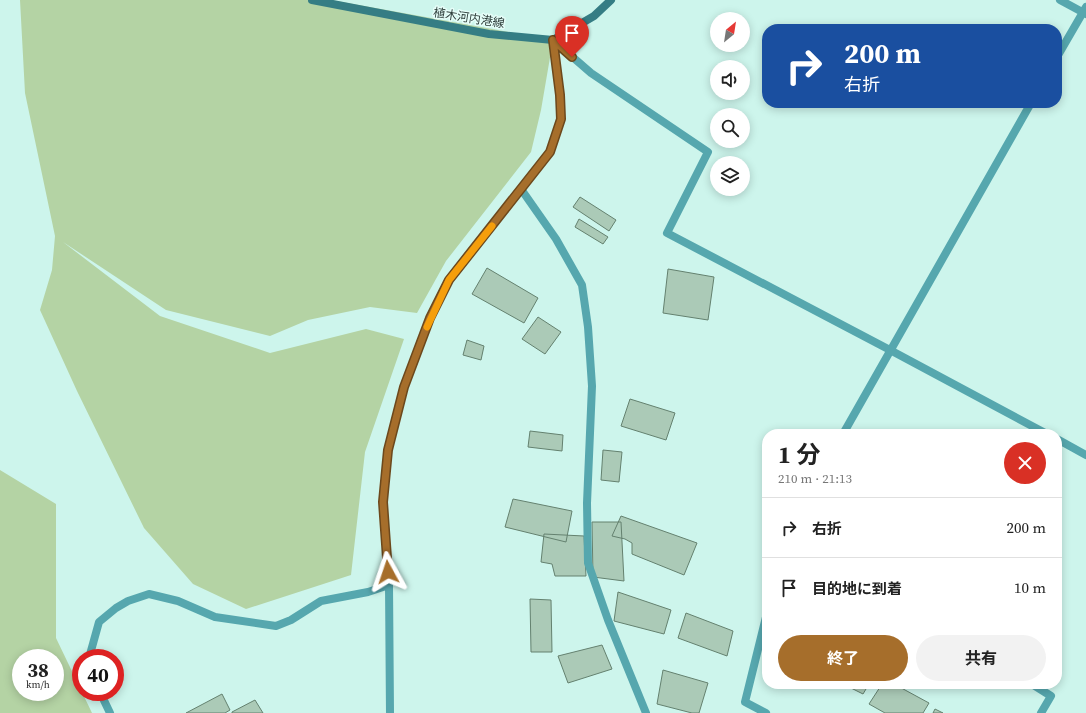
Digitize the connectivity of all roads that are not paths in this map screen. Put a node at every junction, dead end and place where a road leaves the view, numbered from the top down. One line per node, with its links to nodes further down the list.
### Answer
1 (312, 0): 5 (main road, 植木河内港線)
2 (611, 0): 5 (main road)
3 (1060, 0): 4 (street)
4 (1085, 11): 6 (street)
5 (553, 40): 8 (street); 9 (street)
6 (1062, 49)
7 (1028, 108): 9 (street)
8 (520, 189): 14 (street); 21 (street)
9 (890, 350): 10 (street); 11 (street)
10 (847, 429)
11 (1038, 429)
12 (1062, 442): 13 (street)
13 (1086, 455)
14 (390, 585): 16 (street); 20 (street)
15 (762, 633): 22 (street)
16 (92, 649)
17 (1040, 689): 23 (street)
18 (104, 701): 19 (street)
19 (110, 713)
20 (390, 713)
21 (646, 713)
22 (766, 713)
23 (1041, 713)

